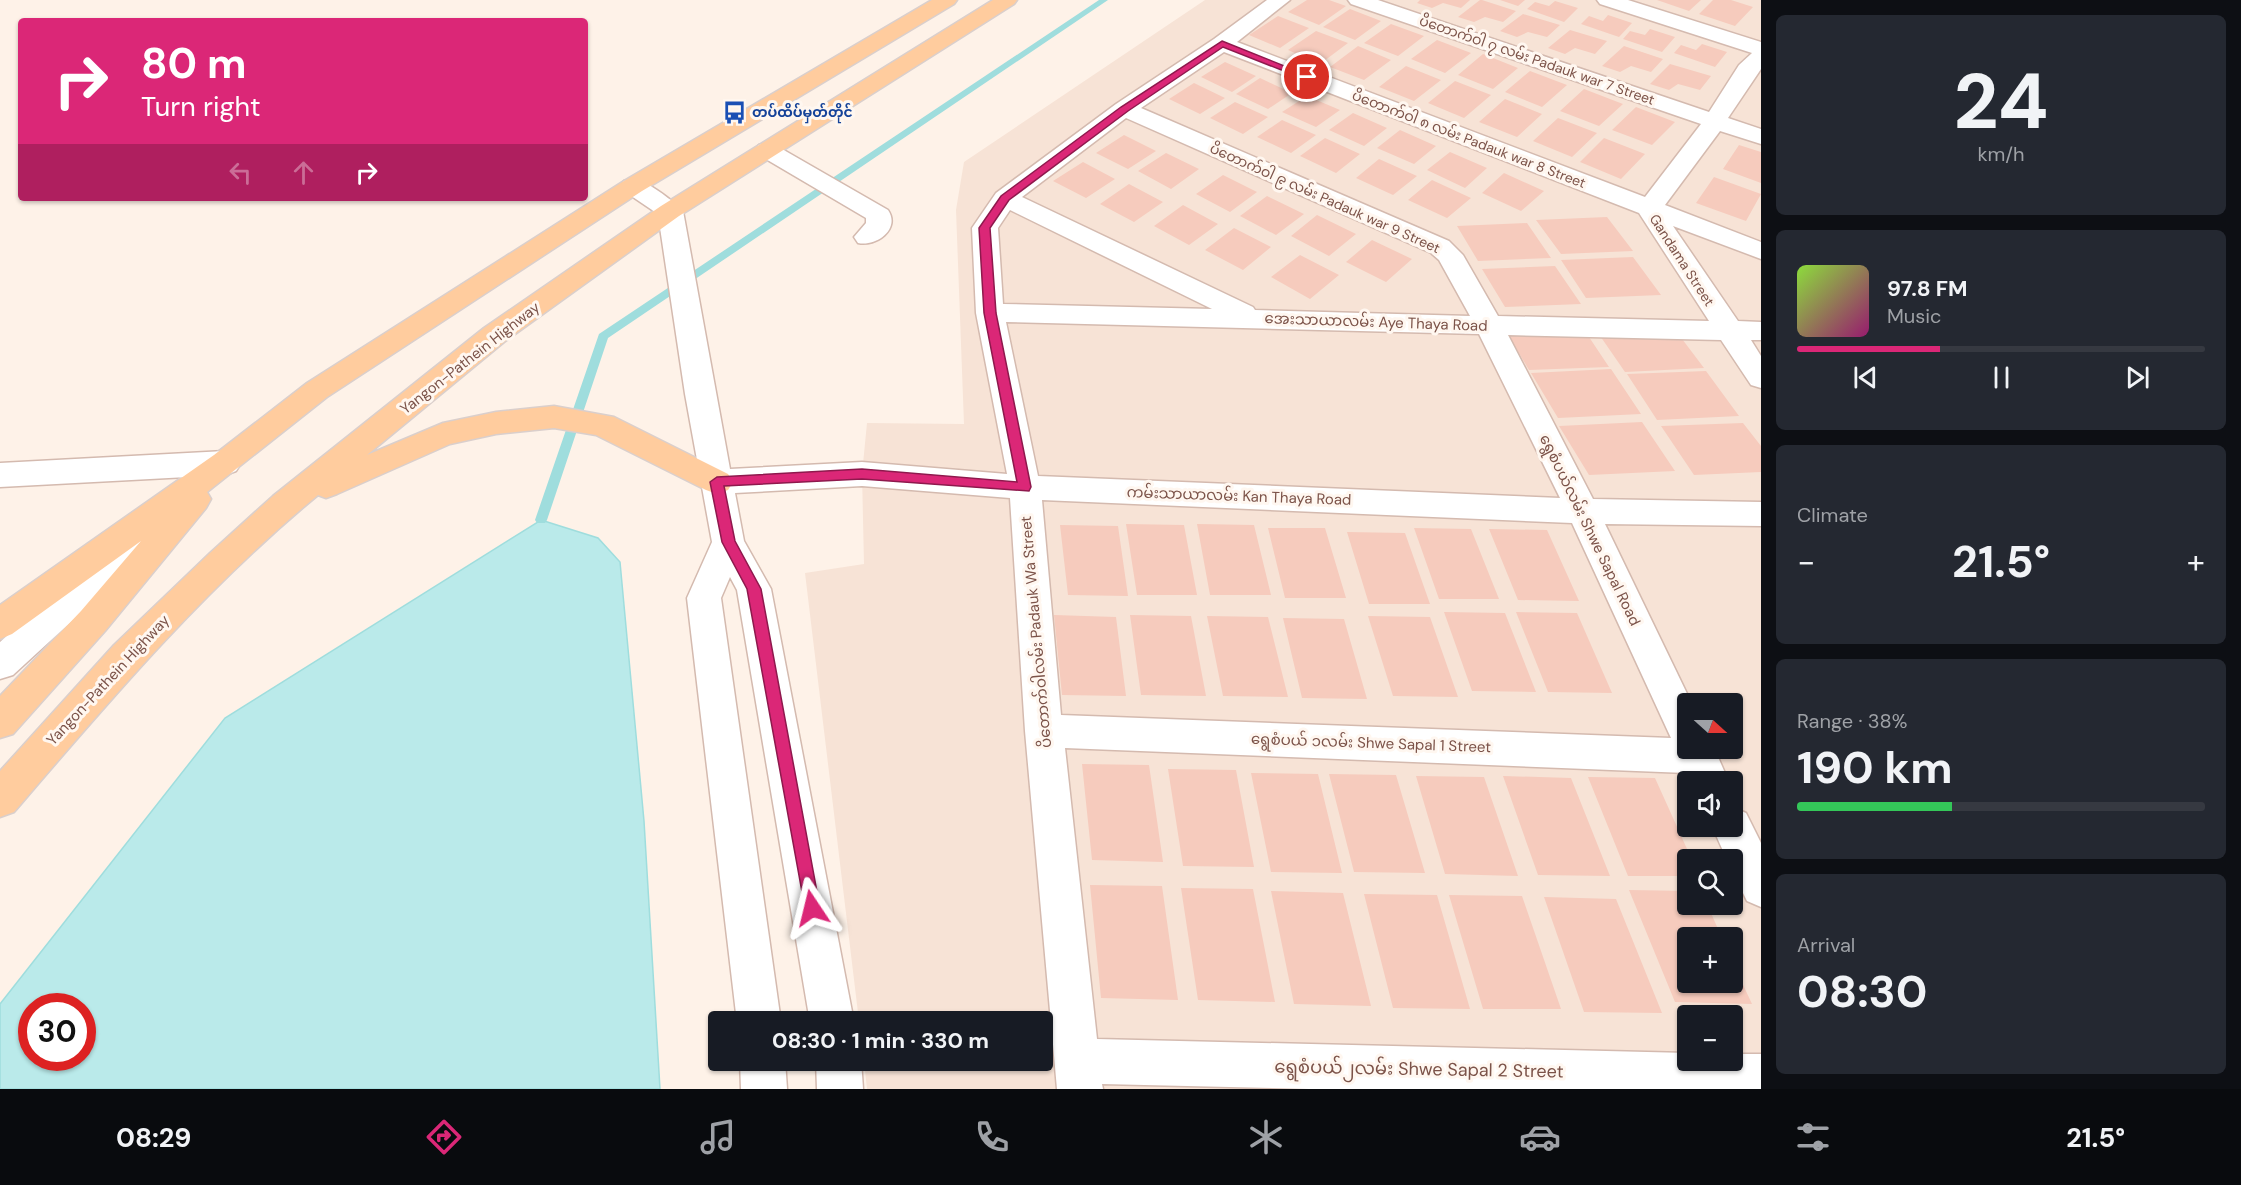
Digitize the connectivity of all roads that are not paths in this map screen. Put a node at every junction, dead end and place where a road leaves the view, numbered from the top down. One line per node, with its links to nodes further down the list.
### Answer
1 (947, 0): 13 (main road)
2 (1007, 0): 12 (main road, Yangon-Pathein Highway)
3 (1280, 0): 6 (street, ပိတောက်ဝါလမ်း Padauk Wa Street)
4 (1358, 0): 10 (street, ပိတောက်ဝါ ၇ လမ်း Padauk war 7 Street)
5 (1607, 0): 7 (street)
6 (1222, 44): 9 (street, ပိတောက်ဝါလမ်း Padauk Wa Street); 15 (street, ပိတောက်ဝါ ၈ လမ်း Padauk war 8 Street)
7 (1761, 49)
8 (1761, 57): 10 (street, Gandama Street)
9 (1124, 109): 14 (street, ပိတောက်ဝါလမ်း Padauk Wa Street); 21 (street, ပိတောက်ဝါ ၉ လမ်း Padauk war 9 Street)
10 (1715, 121): 11 (street, ပိတောက်ဝါ ၇ လမ်း Padauk war 7 Street); 15 (street, Gandama Street)
11 (1761, 137)
12 (767, 150): 16 (main road, Yangon-Pathein Highway); 17 (street)
13 (633, 186): 16 (street); 25 (main road)
14 (1005, 198): 19 (street, ပိတောက်ဝါလမ်း Padauk Wa Street); 20 (street)
15 (1649, 209): 18 (street, ပိတောက်ဝါ ၈ လမ်း Padauk war 8 Street); 22 (street, Gandama Street)
16 (670, 211): 27 (street); 29 (main road, Yangon-Pathein Highway)
17 (867, 237)
18 (1761, 251)
19 (990, 313): 20 (street, အေးသာယာလမ်း Aye Thaya Road); 28 (street, ပိတောက်ဝါလမ်း Padauk Wa Street)
20 (1253, 318): 21 (street, အေးသာယာလမ်း Aye Thaya Road)
21 (1491, 327): 22 (street, အေးသာယာလမ်း Aye Thaya Road); 30 (street, ရွေစံပယ်လမ်း Shwe Sapal Road)
22 (1727, 330): 23 (street, အေးသာယာလမ်း Aye Thaya Road); 24 (street, Gandama Street)
23 (1761, 331)
24 (1761, 378)
25 (225, 463): 26 (street); 33 (main road); 34 (street); 36 (main road)
26 (0, 475)
27 (717, 482): 28 (street, ကမ်းသာယာလမ်း Kan Thaya Road); 29 (main road); 32 (street)
28 (1025, 487): 30 (street, ကမ်းသာယာလမ်း Kan Thaya Road); 37 (street, ပိတောက်ဝါလမ်း Padauk Wa Street)
29 (284, 505): 39 (main road, Yangon-Pathein Highway)
30 (1583, 511): 31 (street, ကမ်းသာယာလမ်း Kan Thaya Road); 35 (street, ရွေစံပယ်လမ်း Shwe Sapal Road)
31 (1761, 514)
32 (728, 542): 42 (street); 43 (street)
33 (0, 624)
34 (0, 664)
35 (1677, 710)
36 (0, 722)
37 (1044, 731): 38 (street, ရွေစံပယ် ၁လမ်း Shwe Sapal 1 Street); 46 (street, ပိတောက်ဝါလမ်း Padauk Wa Street)
38 (1677, 754)
39 (0, 799)
40 (1737, 837): 41 (street)
41 (1761, 887)
42 (758, 1011)
43 (830, 1011)
44 (763, 1071): 48 (street)
45 (839, 1071): 49 (street)
46 (1079, 1075): 47 (street, ရွေစံပယ်၂လမ်း Shwe Sapal 2 Street)
47 (1761, 1077)
48 (764, 1089)
49 (840, 1089)

